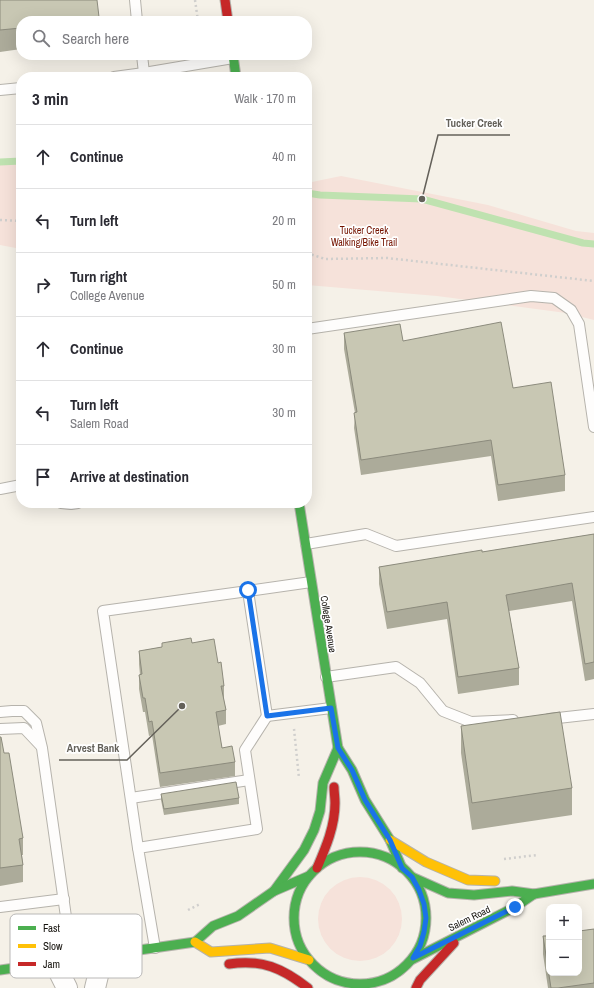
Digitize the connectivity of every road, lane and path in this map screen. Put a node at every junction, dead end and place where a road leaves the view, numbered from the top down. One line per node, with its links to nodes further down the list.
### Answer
1 (135, 0): 4 (lane)
2 (195, 0): 5 (path)
3 (225, 0): 6 (main road)
4 (137, 16)
5 (197, 16)
6 (227, 16)
7 (143, 60): 10 (lane)
8 (213, 60): 11 (lane)
9 (234, 60): 12 (main road)
10 (144, 72)
11 (154, 72)
12 (235, 72)
13 (16, 88): 14 (lane)
14 (0, 90)
15 (0, 220): 16 (path)
16 (16, 221)
17 (312, 255): 18 (path)
18 (594, 281)
19 (312, 328): 20 (lane)
20 (594, 427)
21 (16, 486): 22 (lane)
22 (0, 489)
23 (300, 508): 25 (main road, College Avenue)
24 (594, 517): 25 (lane)
25 (306, 544): 26 (main road, College Avenue)
26 (311, 582): 27 (lane); 28 (main road, College Avenue)
27 (248, 590): 32 (lane); 40 (lane)
28 (326, 677): 29 (main road, College Avenue); 34 (lane)
29 (331, 708): 32 (lane); 37 (main road, College Avenue)
30 (0, 712): 36 (lane)
31 (594, 714): 33 (lane)
32 (267, 716): 39 (lane)
33 (537, 719)
34 (522, 720)
35 (0, 729): 36 (lane)
36 (42, 748): 53 (lane)
37 (338, 748): 38 (main road); 41 (main road, College Avenue)
38 (332, 762): 45 (main road); 50 (main road)
39 (249, 780): 40 (lane); 42 (lane)
40 (131, 798): 42 (lane)
41 (390, 840): 46 (main road, College Avenue); 51 (main road)
42 (138, 848): 58 (lane)
43 (537, 855): 44 (path)
44 (502, 859)
45 (317, 868): 46 (main road); 47 (main road)
46 (402, 868): 48 (main road)
47 (309, 876): 50 (main road); 61 (main road)
48 (412, 877): 51 (main road, Salem Road); 62 (main road)
49 (594, 884): 52 (main road, Salem Road)
50 (274, 891): 57 (main road)
51 (512, 891): 52 (main road, Salem Road)
52 (534, 894): 56 (main road, Salem Road)
53 (64, 899): 54 (lane); 55 (lane)
54 (0, 907)
55 (64, 914)
56 (462, 933): 62 (main road, Salem Road); 73 (main road)
57 (195, 942): 58 (main road); 60 (main road)
58 (155, 948): 59 (main road)
59 (142, 950)
60 (214, 958): 61 (main road); 72 (main road)
61 (309, 960): 65 (main road)
62 (410, 962): 65 (main road); 68 (main road)
63 (10, 969): 64 (main road)
64 (0, 970)
65 (322, 973): 69 (main road)
66 (66, 978): 70 (street)
67 (97, 978): 71 (street)
68 (398, 982)
69 (326, 983)
70 (67, 988)
71 (95, 988)
72 (308, 988)
73 (416, 988)

